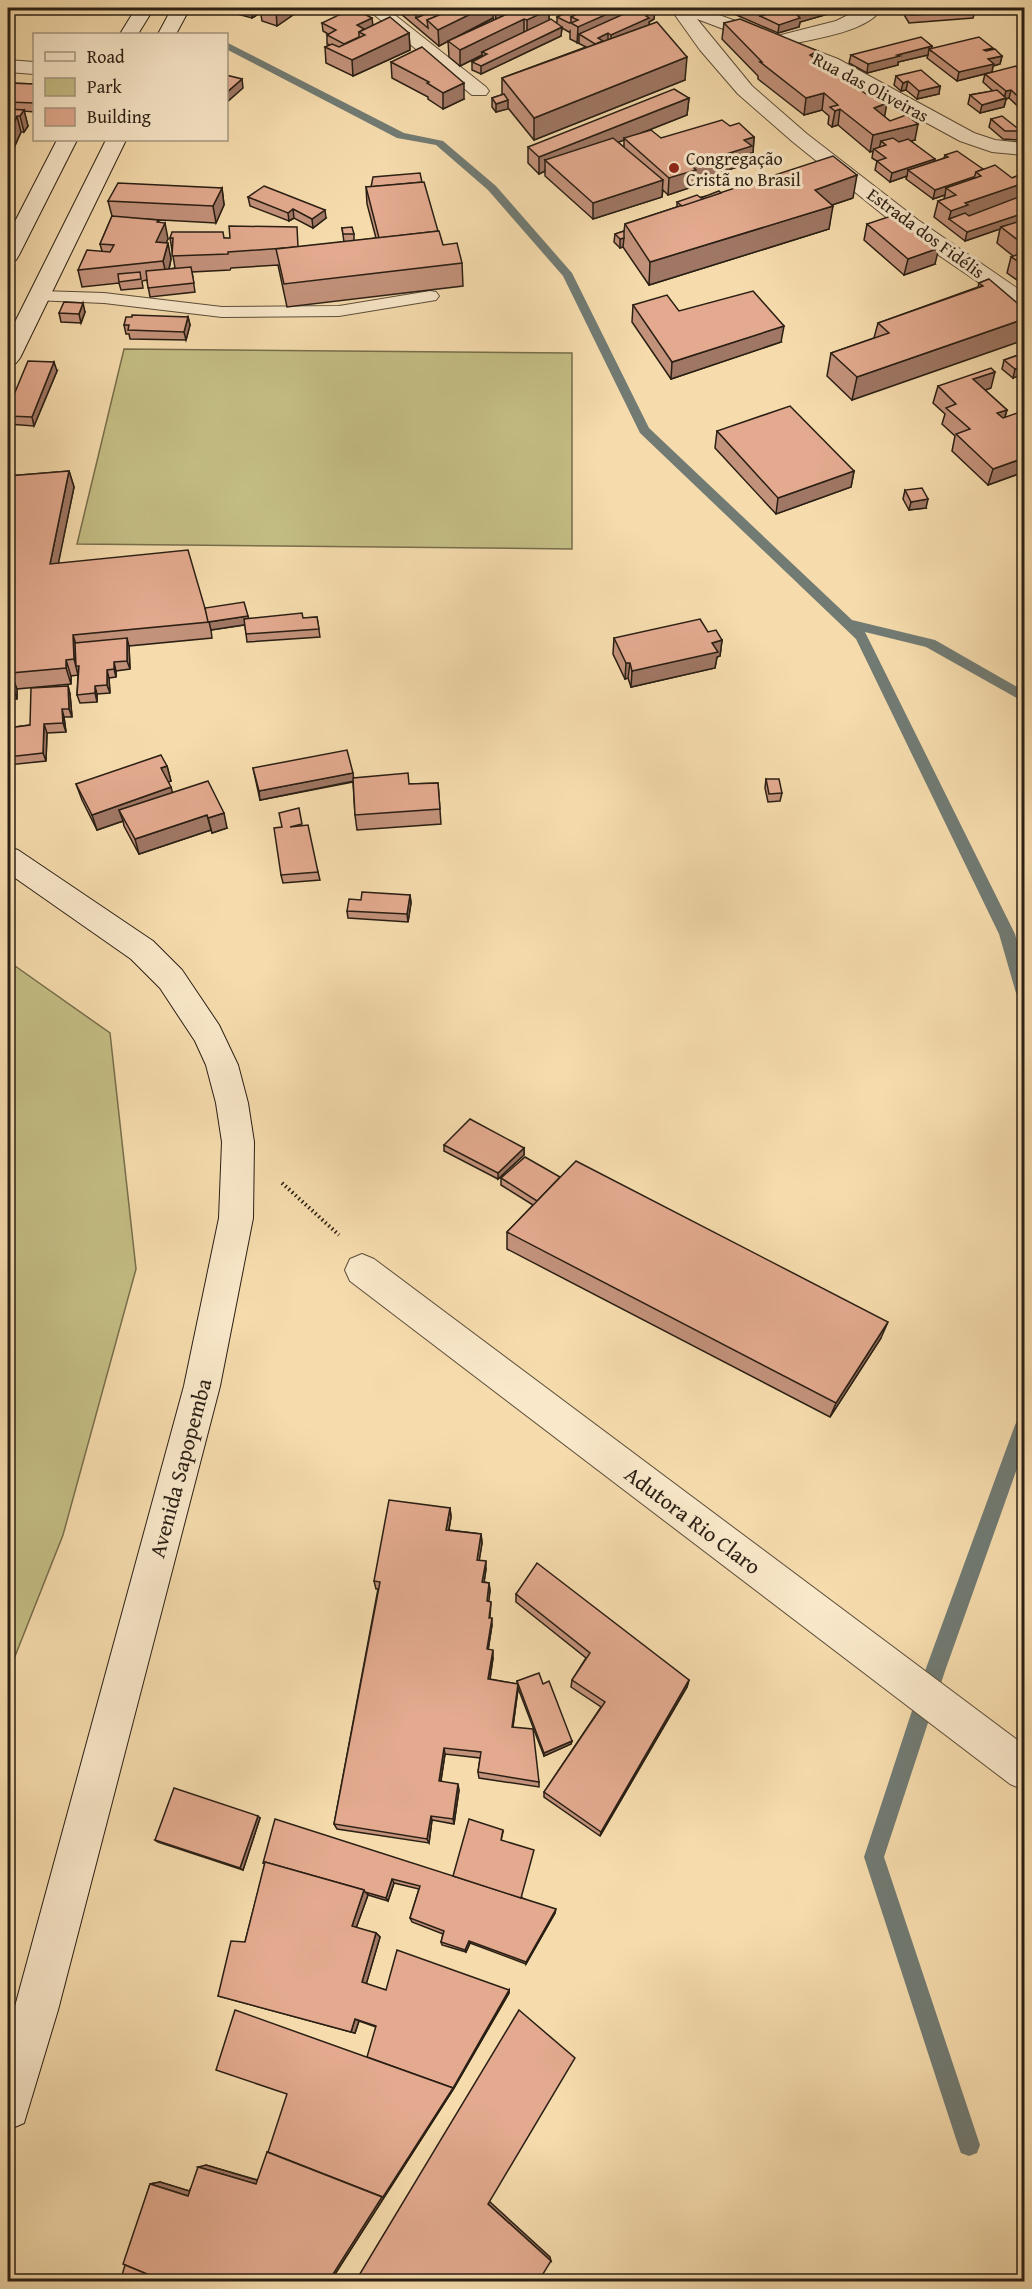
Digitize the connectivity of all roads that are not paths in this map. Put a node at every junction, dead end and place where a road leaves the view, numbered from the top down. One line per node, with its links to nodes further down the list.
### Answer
1 (181, 8): 8 (street)
2 (375, 8): 12 (street)
3 (679, 8): 19 (street, Estrada dos Fidélis)
4 (684, 8): 9 (street, Rua das Oliveiras)
5 (873, 8): 9 (street)
6 (143, 11): 7 (street)
7 (130, 33)
8 (168, 33)
9 (778, 42): 15 (street, Rua das Oliveiras)
10 (8, 66): 11 (street)
11 (33, 68)
12 (479, 91)
13 (66, 141): 16 (street)
14 (116, 141): 17 (street)
15 (1024, 149)
16 (8, 255)
17 (40, 296): 18 (lane); 20 (street)
18 (430, 296)
19 (1024, 303)
20 (8, 358)
21 (8, 858): 23 (street, Avenida Sapopemba)
22 (8, 871): 23 (street, Avenida Sapopemba)
23 (51, 887): 26 (street, Avenida Sapopemba)
24 (363, 1270): 25 (street, Adutora Rio Claro)
25 (1024, 1770)
26 (8, 2107)

